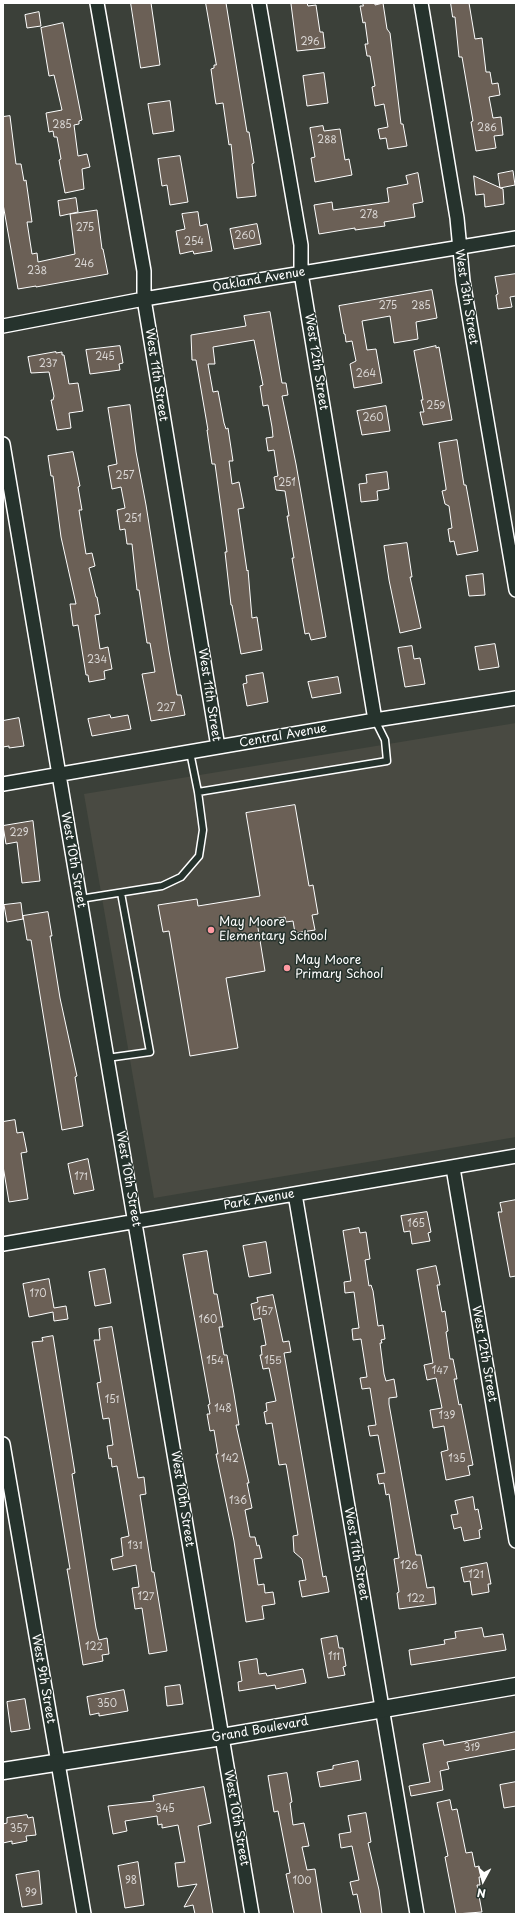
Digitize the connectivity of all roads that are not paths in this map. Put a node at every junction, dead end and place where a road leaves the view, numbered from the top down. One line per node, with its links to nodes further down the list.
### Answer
1 (97, 3): 7 (street, West 11th Street)
2 (259, 3): 6 (street, West 12th Street)
3 (421, 3): 5 (street, West 13th Street)
4 (516, 238): 5 (street, Oakland Avenue)
5 (458, 247): 6 (street, Oakland Avenue); 10 (street, West 13th Street)
6 (301, 273): 7 (street, Oakland Avenue); 12 (street, West 12th Street)
7 (144, 300): 8 (street, Oakland Avenue); 13 (street, West 11th Street)
8 (3, 326)
9 (3, 444): 15 (street, West 10th Street)
10 (516, 590)
11 (516, 698): 12 (street, Central Avenue)
12 (376, 720): 13 (street, Central Avenue); 17 (lane)
13 (218, 747): 14 (street, Central Avenue)
14 (190, 752): 15 (street, Central Avenue); 17 (lane)
15 (58, 776): 16 (street, Central Avenue); 19 (street, West 10th Street)
16 (3, 784)
17 (198, 792): 18 (lane)
18 (121, 893): 19 (lane); 20 (lane)
19 (80, 899): 20 (street, West 10th Street)
20 (107, 1058): 24 (street, West 10th Street)
21 (516, 1156): 22 (street, Park Avenue)
22 (453, 1168): 23 (street, Park Avenue); 27 (street, West 12th Street)
23 (295, 1194): 24 (street, Park Avenue); 29 (street, West 11th Street)
24 (136, 1222): 25 (street, Park Avenue); 30 (street, West 10th Street)
25 (3, 1244)
26 (3, 1444): 31 (street, West 9th Street)
27 (516, 1541)
28 (516, 1686): 29 (street, Grand Boulevard)
29 (382, 1709): 30 (street, Grand Boulevard); 35 (street, West 11th Street)
30 (222, 1737): 31 (street, Grand Boulevard); 34 (street, West 10th Street)
31 (58, 1762): 32 (street, Grand Boulevard); 33 (street, West 9th Street)
32 (3, 1771)
33 (84, 1914)
34 (252, 1914)
35 (417, 1914)

